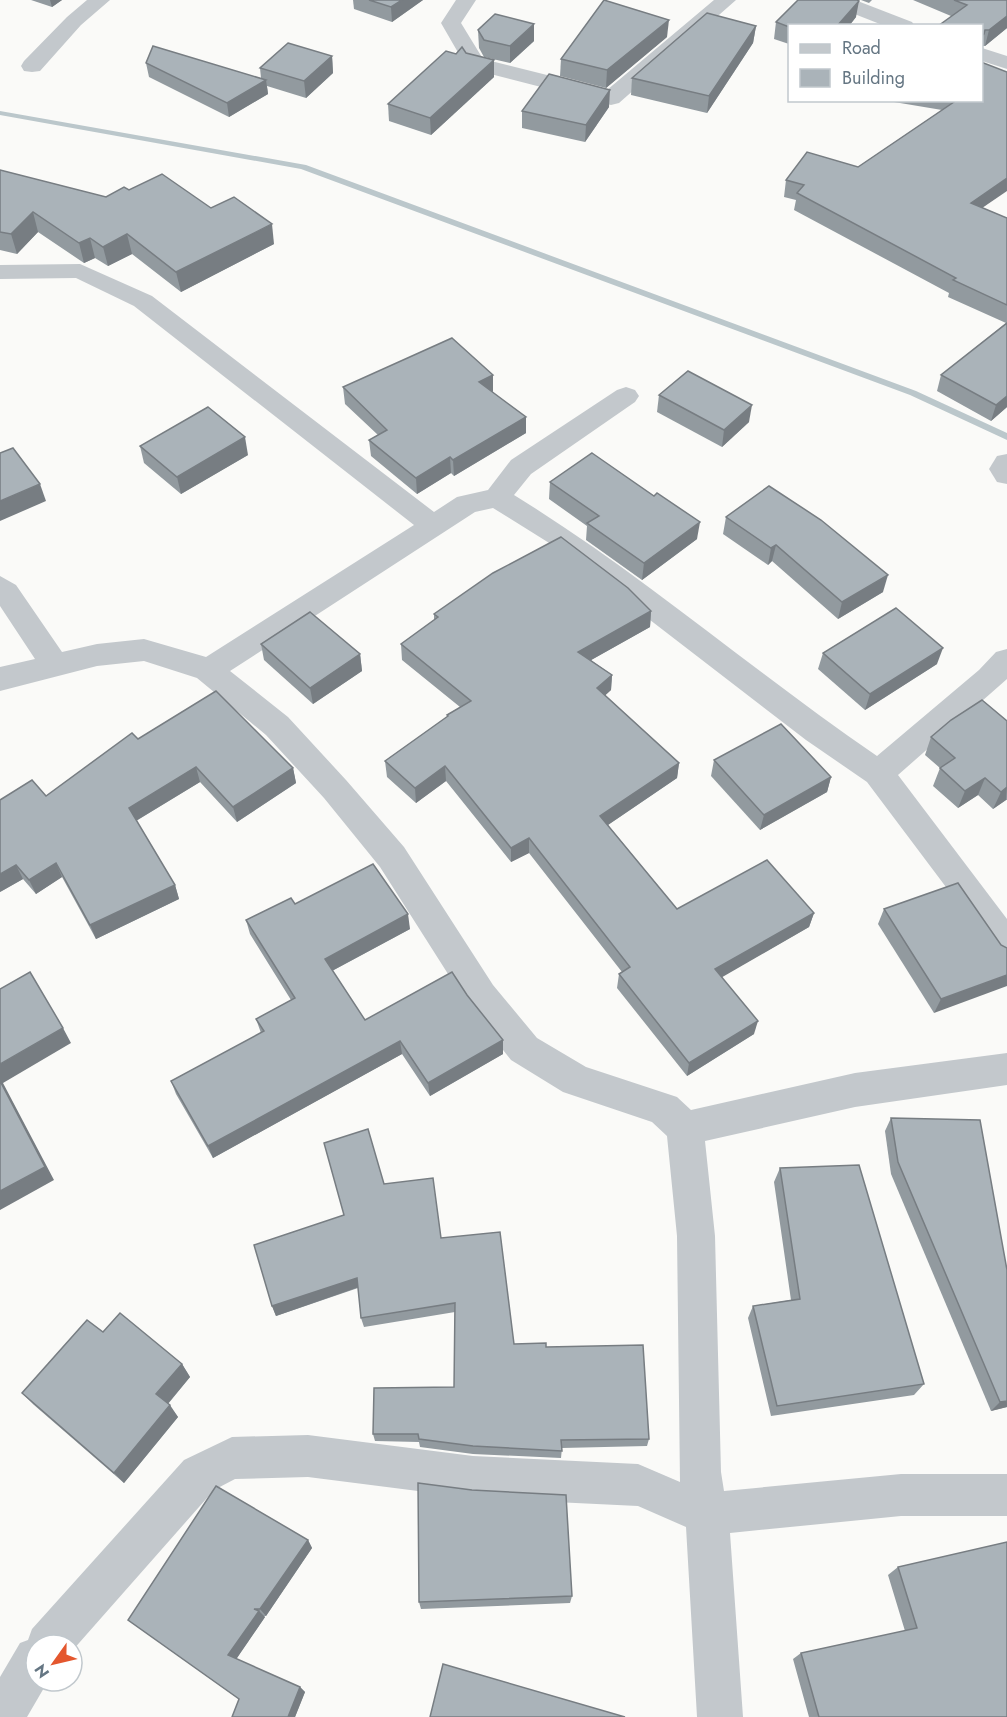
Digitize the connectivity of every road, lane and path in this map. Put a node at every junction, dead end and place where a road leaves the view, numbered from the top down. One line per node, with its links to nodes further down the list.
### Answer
1 (100, 0): 9 (street)
2 (466, 0): 3 (street)
3 (726, 0)
4 (836, 0): 5 (street)
5 (864, 4): 6 (street)
6 (901, 24)
7 (983, 55): 8 (street)
8 (1007, 63)
9 (32, 66)
10 (0, 272): 15 (street)
11 (626, 396): 14 (street)
12 (1007, 464): 13 (street)
13 (1007, 475)
14 (496, 498): 15 (street); 21 (street)
15 (433, 525): 19 (street)
16 (0, 586): 18 (street)
17 (1007, 660): 21 (street)
18 (55, 665): 19 (street); 20 (street)
19 (208, 670): 24 (street)
20 (0, 679)
21 (878, 773): 22 (street)
22 (1007, 948)
23 (1007, 1069): 24 (street)
24 (686, 1128): 26 (street)
25 (1007, 1495): 26 (street)
26 (707, 1514): 27 (street); 30 (street)
27 (59, 1633)
28 (24, 1679): 29 (street)
29 (2, 1717)
30 (720, 1717)

